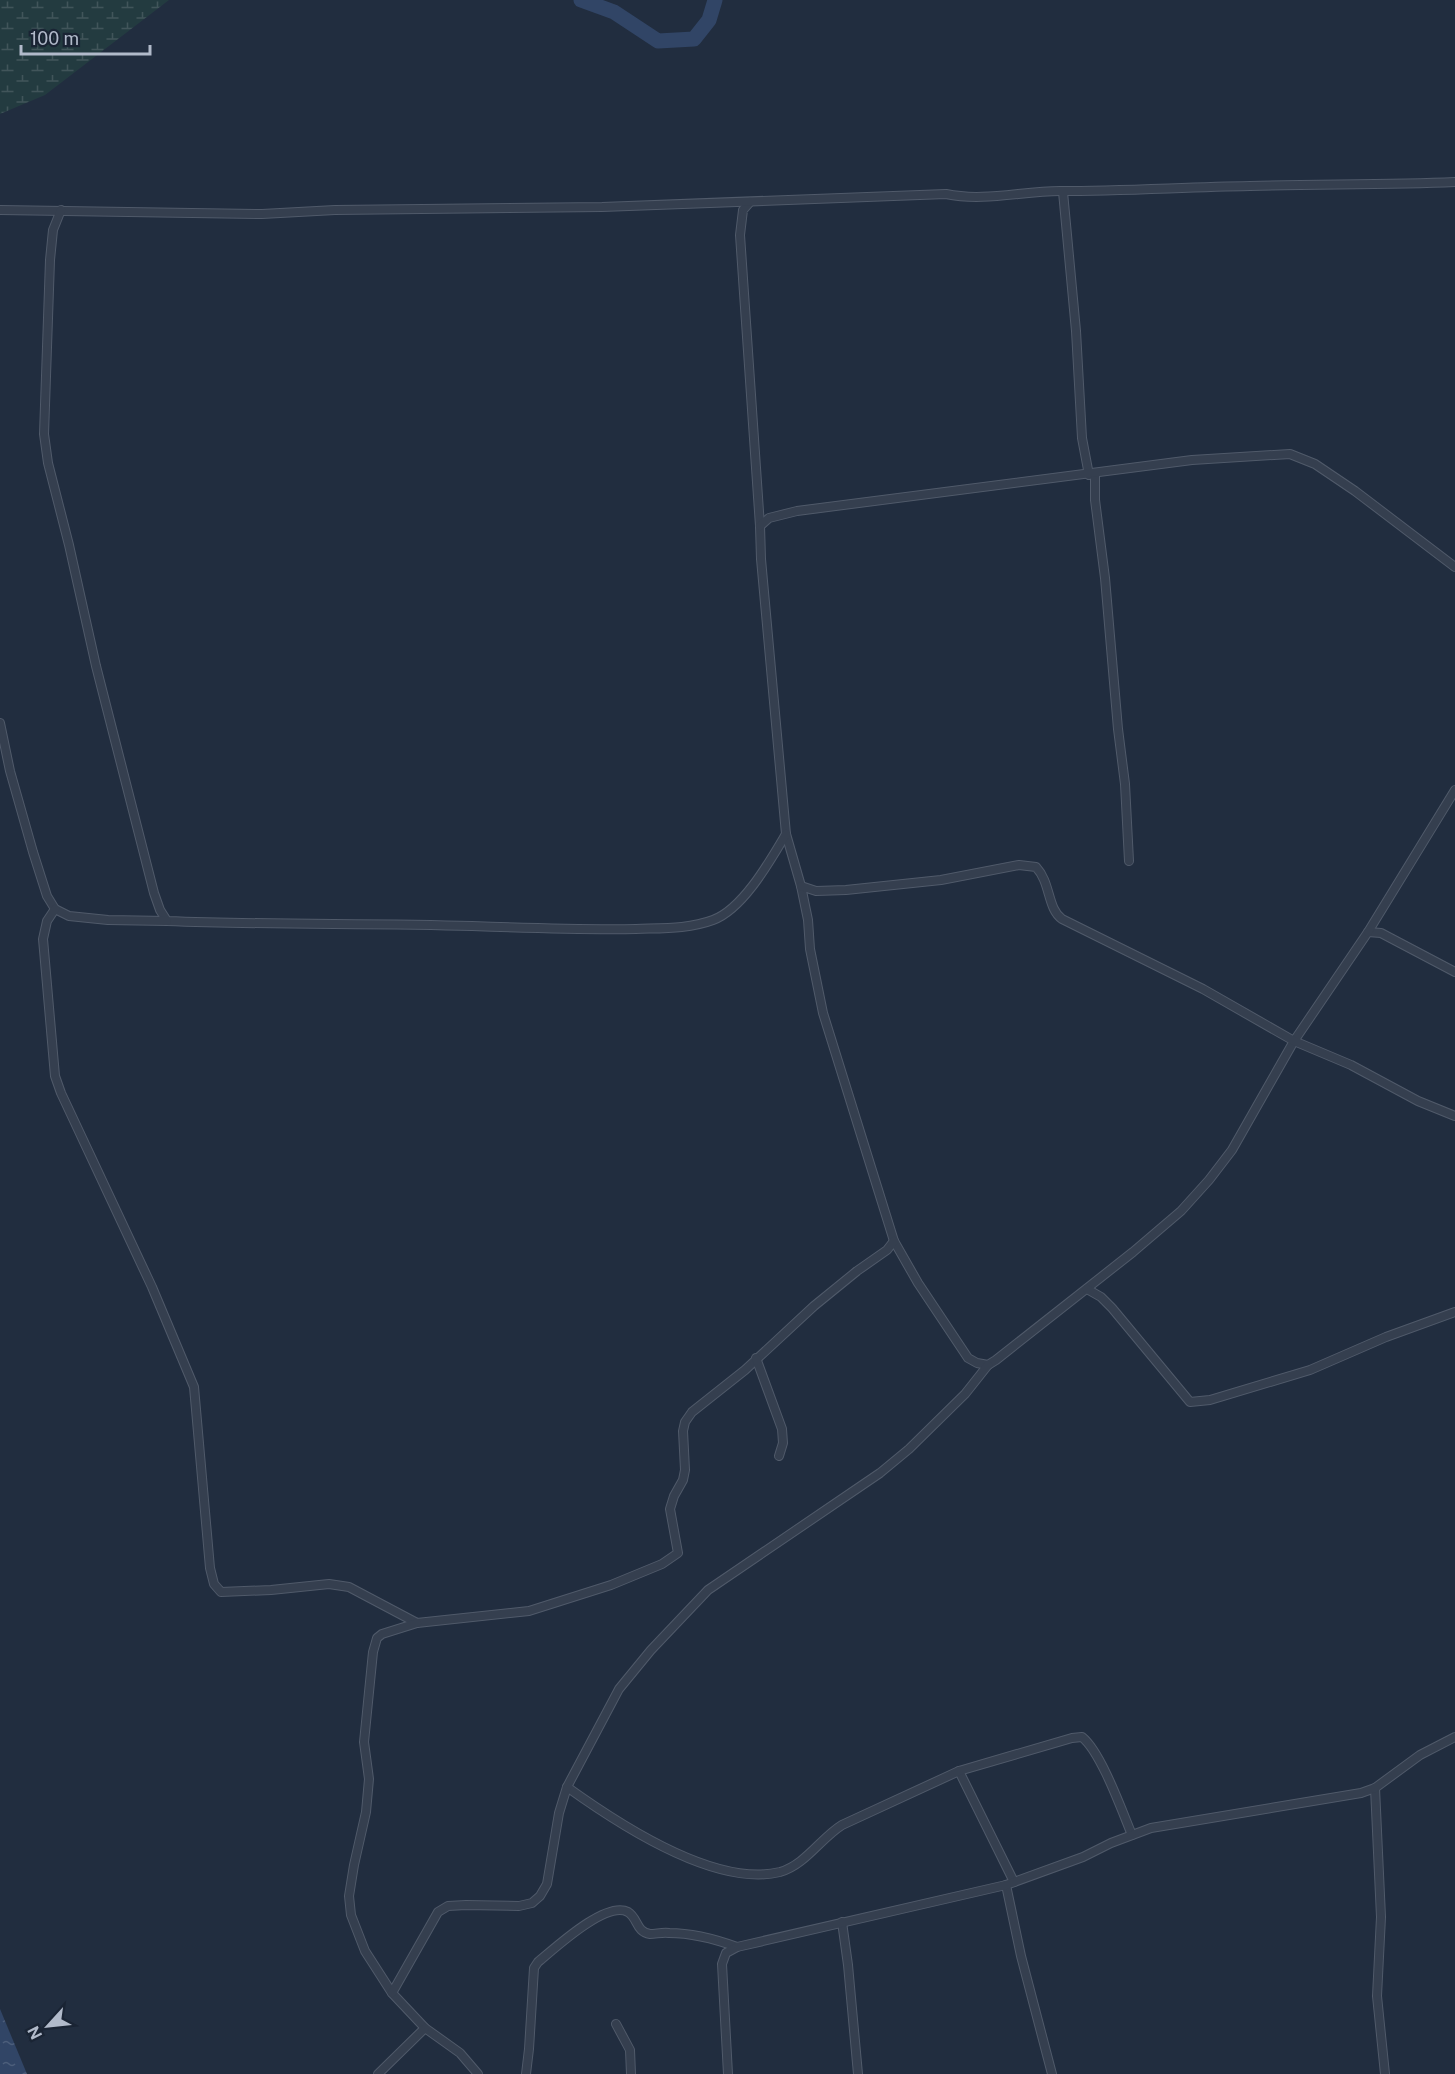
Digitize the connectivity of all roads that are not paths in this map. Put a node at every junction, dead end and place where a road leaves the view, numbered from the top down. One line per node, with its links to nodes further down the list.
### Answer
1 (1455, 182): 2 (street)
2 (1063, 192): 3 (street); 6 (street)
3 (750, 202): 5 (street); 7 (street)
4 (0, 210): 5 (street)
5 (61, 210): 15 (street)
6 (1092, 474): 7 (street); 8 (street); 12 (street)
7 (760, 526): 11 (street)
8 (1455, 567)
9 (0, 723): 14 (street)
10 (1455, 790): 16 (street)
11 (786, 834): 13 (street); 15 (street)
12 (1129, 861)
13 (801, 886): 18 (street); 20 (street)
14 (55, 909): 15 (street); 26 (street)
15 (167, 921)
16 (1368, 932): 17 (street); 18 (street)
17 (1455, 972)
18 (1294, 1041): 19 (street); 21 (street)
19 (1455, 1116)
20 (894, 1241): 23 (street); 24 (street)
21 (1087, 1290): 22 (street); 24 (street)
22 (1455, 1312)
23 (756, 1359): 25 (street); 26 (street)
24 (988, 1365): 29 (street)
25 (780, 1456)
26 (417, 1623): 35 (street)
27 (1455, 1737): 30 (street)
28 (959, 1771): 29 (street); 31 (street); 32 (street)
29 (567, 1787): 35 (street)
30 (1375, 1788): 31 (street); 45 (street)
31 (1132, 1835): 32 (street)
32 (1010, 1884): 33 (street); 44 (street)
33 (842, 1922): 34 (street); 43 (street)
34 (737, 1947): 40 (street); 42 (street)
35 (392, 1993): 37 (street)
36 (616, 2024): 41 (street)
37 (424, 2028): 38 (street); 39 (street)
38 (378, 2074)
39 (478, 2074)
40 (526, 2074)
41 (631, 2074)
42 (728, 2074)
43 (858, 2074)
44 (1052, 2074)
45 (1384, 2074)

